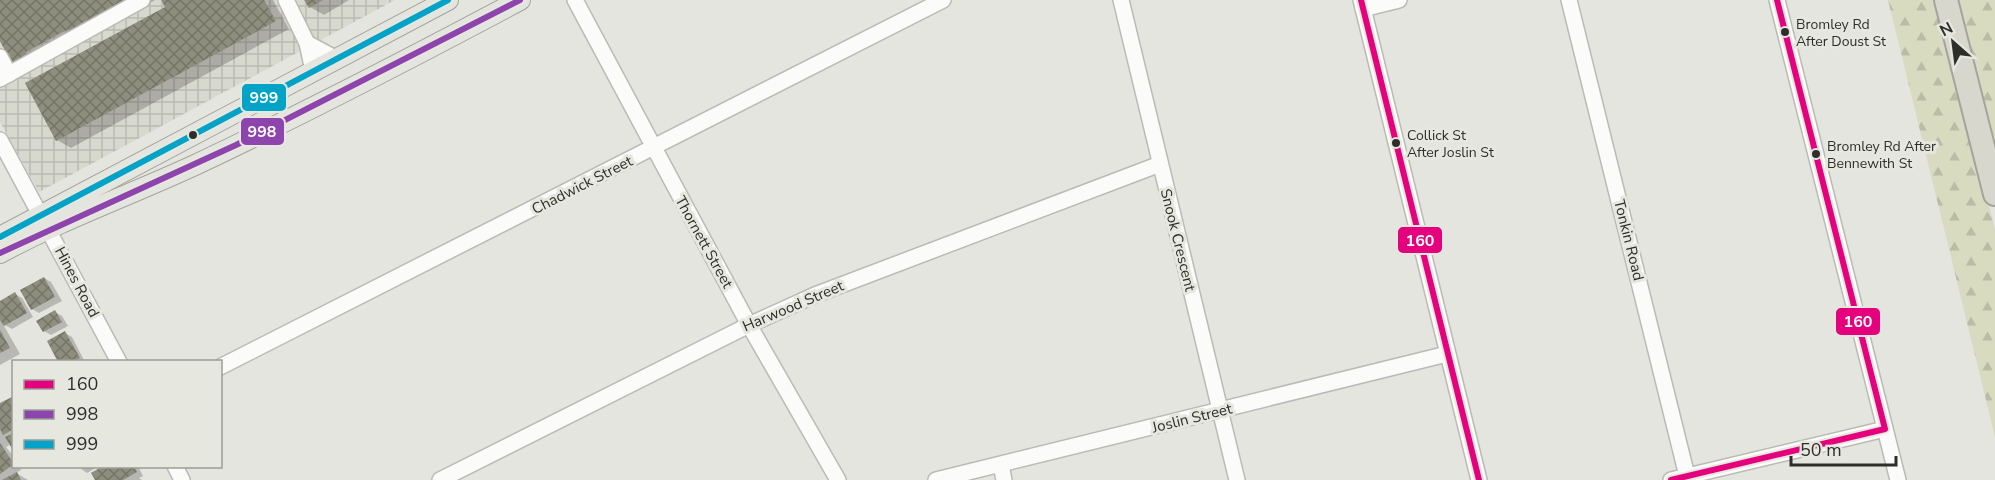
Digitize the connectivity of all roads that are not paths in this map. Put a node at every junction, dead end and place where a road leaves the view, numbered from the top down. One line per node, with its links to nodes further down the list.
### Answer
1 (142, 0): 18 (street)
2 (286, 0): 14 (street)
3 (520, 0): 13 (main road)
4 (575, 0): 21 (street, Thornett Street)
5 (943, 0): 21 (street, Chadwick Street)
6 (1121, 0): 22 (street, Snook Crescent)
7 (1399, 0): 12 (street)
8 (1569, 0): 34 (street, Tonkin Road)
9 (1777, 0): 32 (street)
10 (1946, 0): 23 (highway)
11 (444, 2): 13 (main road); 16 (main road)
12 (1362, 4): 28 (street)
13 (456, 34): 19 (main road)
14 (307, 43): 16 (street); 17 (street)
15 (0, 57): 18 (street)
16 (338, 59): 17 (main road)
17 (313, 71): 19 (main road); 24 (main road)
18 (5, 77)
19 (364, 81): 24 (main road)
20 (0, 140): 24 (street, Hines Road)
21 (653, 149): 27 (street, Thornett Street); 30 (street, Chadwick Street)
22 (1160, 164): 27 (street, Harwood Street); 31 (street, Snook Crescent)
23 (1995, 194)
24 (44, 221): 25 (main road); 26 (main road); 29 (street, Hines Road)
25 (0, 237)
26 (0, 253)
27 (749, 325): 35 (street, Harwood Street); 36 (street, Thornett Street)
28 (1447, 354): 31 (street, Joslin Street); 39 (street)
29 (118, 360)
30 (222, 366)
31 (1220, 411): 33 (street, Joslin Street); 38 (street, Snook Crescent)
32 (1885, 429): 34 (street); 41 (street)
33 (1003, 472): 37 (street, Joslin Street)
34 (1688, 478): 40 (street)
35 (440, 480)
36 (838, 480)
37 (936, 480)
38 (1237, 480)
39 (1479, 480)
40 (1671, 480)
41 (1898, 480)

